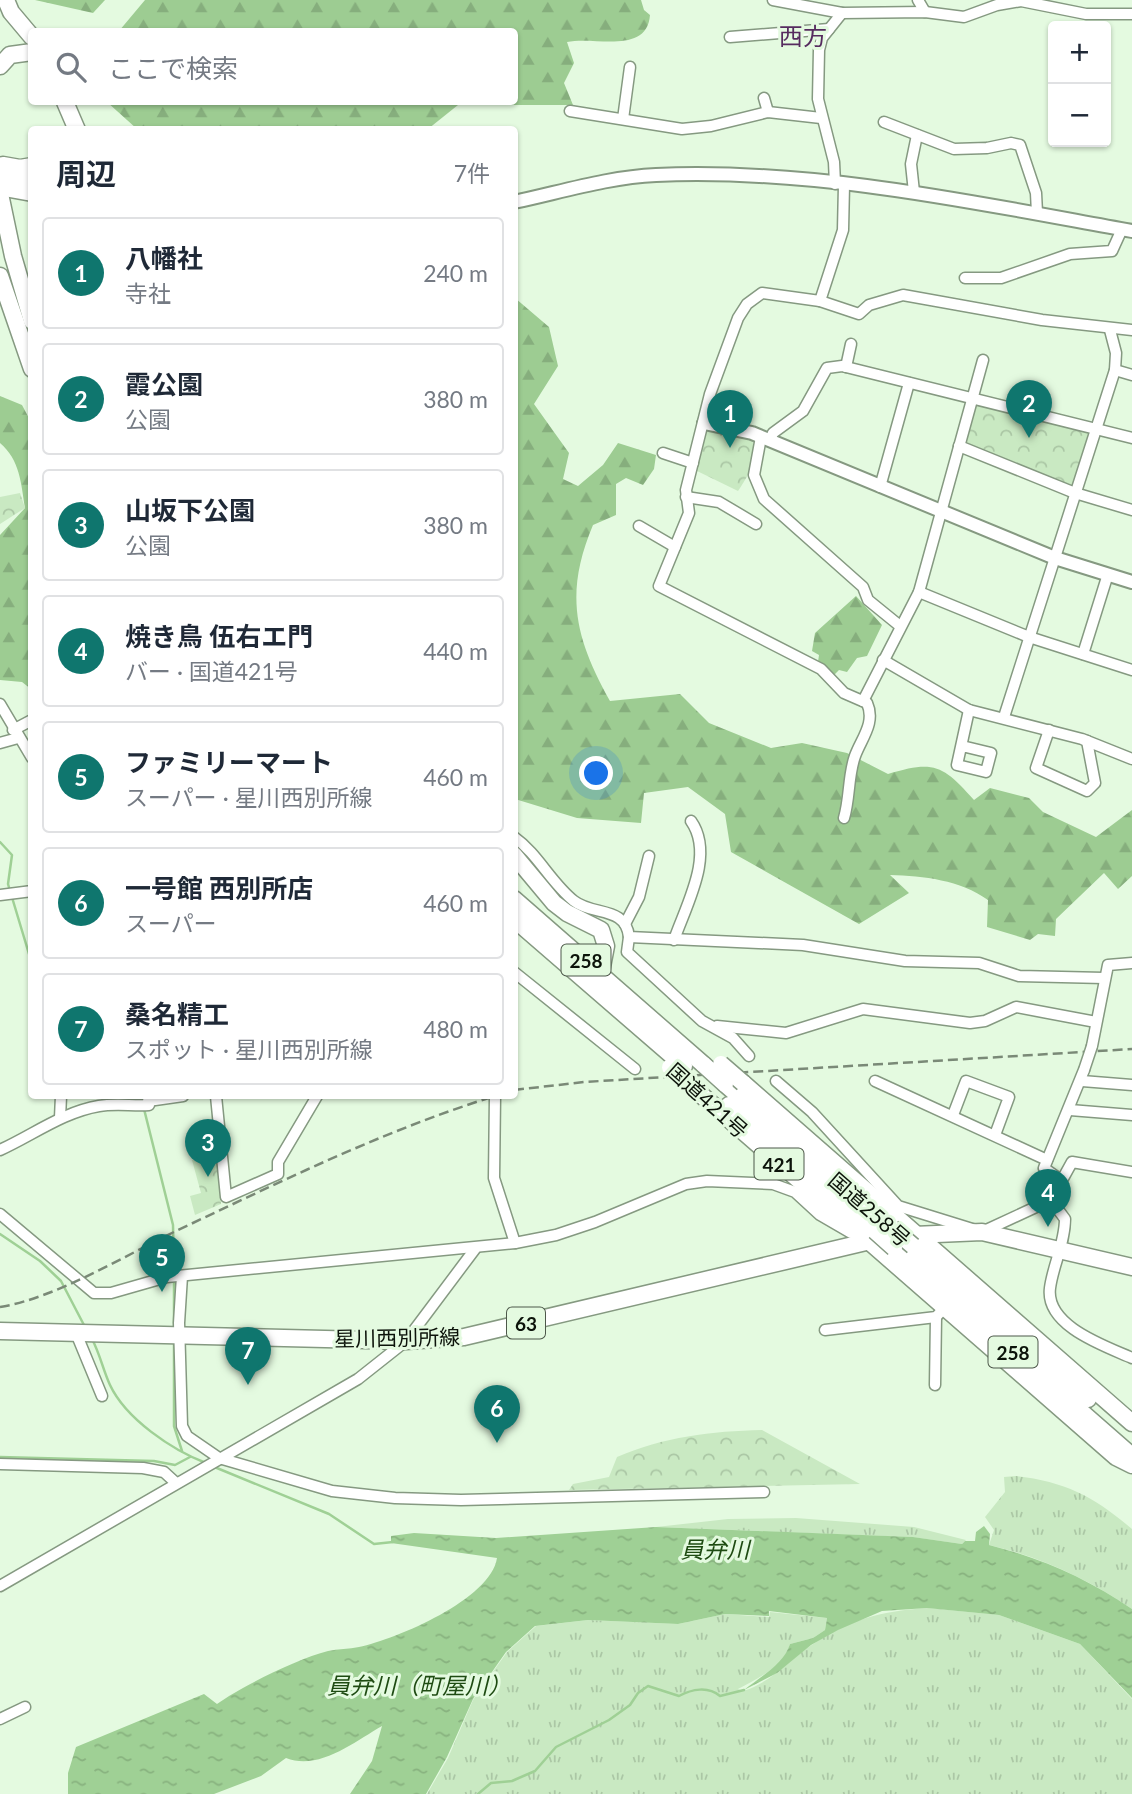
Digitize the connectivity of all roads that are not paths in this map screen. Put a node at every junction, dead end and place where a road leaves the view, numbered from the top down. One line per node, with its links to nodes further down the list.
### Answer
1 (6, 0): 8 (main road)
2 (776, 0): 5 (street)
3 (918, 0): 4 (street)
4 (925, 12): 5 (street); 6 (street)
5 (842, 13): 7 (street)
6 (1132, 13)
7 (830, 29): 9 (street); 17 (street)
8 (28, 32)
9 (730, 37)
10 (28, 53): 11 (main road)
11 (0, 66)
12 (630, 67): 18 (street)
13 (764, 98): 16 (street)
14 (61, 105): 19 (main road)
15 (570, 111): 18 (street)
16 (768, 112): 17 (street); 18 (street)
17 (821, 118): 25 (street)
18 (623, 119)
19 (70, 121)
20 (884, 122): 21 (street)
21 (917, 135): 27 (street); 29 (street)
22 (28, 168): 23 (main road)
23 (5, 179): 24 (main road); 26 (main road); 34 (main road)
24 (28, 180)
25 (839, 185): 27 (street); 28 (street); 33 (street)
26 (28, 191)
27 (914, 192): 29 (street)
28 (518, 201)
29 (1037, 213): 30 (street)
30 (1127, 230): 32 (street)
31 (0, 276): 39 (main road)
32 (965, 278)
33 (820, 301): 36 (street); 47 (street)
34 (28, 307)
35 (0, 314): 43 (main road)
36 (1110, 330): 37 (street); 42 (street)
37 (1132, 330)
38 (851, 344): 41 (street)
39 (28, 357)
40 (983, 360): 46 (street)
41 (846, 367): 45 (street); 50 (street)
42 (1115, 370): 44 (street); 48 (street)
43 (28, 374)
44 (1132, 374)
45 (909, 383): 46 (street); 54 (street)
46 (972, 398): 48 (street); 51 (street)
47 (704, 423): 50 (street); 53 (street)
48 (1096, 428): 49 (street); 55 (street)
49 (1132, 438)
50 (766, 439): 54 (street); 66 (street)
51 (958, 446): 55 (street); 58 (street)
52 (663, 453): 53 (street)
53 (694, 463): 56 (street)
54 (880, 487): 58 (street)
55 (1075, 494): 57 (street); 62 (street)
56 (686, 497): 59 (street); 61 (street)
57 (1132, 510)
58 (941, 511): 62 (street); 65 (street)
59 (757, 524)
60 (639, 526): 61 (street)
61 (675, 547): 71 (street)
62 (1055, 558): 63 (street); 67 (street)
63 (1108, 574): 64 (street); 68 (street)
64 (1132, 582)
65 (919, 592): 66 (street); 67 (street)
66 (900, 626): 69 (street)
67 (1029, 637): 68 (street); 74 (street)
68 (1083, 654): 70 (street)
69 (883, 660): 71 (street); 73 (street)
70 (1132, 670)
71 (863, 701): 83 (street)
72 (0, 704): 77 (street)
73 (970, 710): 74 (street); 80 (street)
74 (1004, 717): 76 (street)
75 (28, 723): 77 (street)
76 (1049, 730): 78 (street); 78 (street)
77 (15, 734): 79 (street); 81 (street)
78 (1087, 740): 82 (street)
79 (0, 743)
80 (962, 746)
81 (28, 752)
82 (1132, 759)
83 (844, 818)
84 (691, 821): 94 (street)
85 (518, 840): 92 (street)
86 (649, 856): 92 (street)
87 (518, 860): 96 (main road)
88 (28, 891): 89 (street)
89 (2, 895)
90 (518, 901): 96 (main road, 国道258号 / 258)
91 (518, 922): 125 (main road, 国道258号 / 258)
92 (625, 924): 93 (street)
93 (629, 937): 94 (street); 100 (street)
94 (674, 940): 98 (street)
95 (1132, 963): 98 (street)
96 (601, 972): 102 (main road, 国道258号 / 258)
97 (518, 975): 103 (street)
98 (1104, 978): 99 (street)
99 (1096, 1023): 100 (street); 106 (street, bridge)
100 (717, 1027): 101 (street)
101 (749, 1056)
102 (713, 1065): 126 (main road, 国道421号 / 421, bridge); 126 (main road, 国道258号 / 258, bridge)
103 (635, 1069)
104 (776, 1081): 124 (street)
105 (875, 1081): 114 (street)
106 (1082, 1081): 107 (street); 113 (street)
107 (1132, 1085)
108 (61, 1099): 116 (street)
109 (169, 1099): 116 (street)
110 (216, 1099): 111 (street)
111 (315, 1099)
112 (495, 1099): 127 (street)
113 (1070, 1110): 115 (street); 119 (street)
114 (953, 1115): 117 (street); 117 (street)
115 (1132, 1115)
116 (60, 1118): 118 (street)
117 (995, 1135): 119 (street)
118 (0, 1150)
119 (1047, 1160): 121 (street)
120 (1132, 1172): 121 (street)
121 (1061, 1180): 122 (street)
122 (1051, 1200): 124 (street); 129 (street)
123 (0, 1214): 131 (street)
124 (982, 1232): 126 (main road); 129 (main road)
125 (871, 1237): 126 (main road); 127 (street); 132 (main road); 137 (main road, 星川西別所線 / 63); 143 (main road, 国道258号 / 258, bridge)
126 (916, 1240): 141 (main road); 142 (main road, 国道258号 / 258)
127 (515, 1243): 128 (street)
128 (475, 1249): 131 (street); 137 (street)
129 (1061, 1249): 130 (main road); 138 (street)
130 (1132, 1267)
131 (181, 1276): 136 (street)
132 (940, 1312): 133 (street); 139 (street); 146 (main road)
133 (825, 1330)
134 (0, 1331): 135 (main road, 星川西別所線 / 63)
135 (76, 1333): 136 (main road, 星川西別所線 / 63); 140 (street)
136 (176, 1334): 137 (main road, 星川西別所線 / 63); 144 (street)
137 (406, 1341): 144 (street)
138 (1132, 1358)
139 (935, 1385)
140 (102, 1396)
141 (1132, 1423)
142 (1132, 1437)
143 (1132, 1456)
144 (219, 1458): 147 (street); 148 (street)
145 (0, 1464): 147 (street)
146 (1132, 1465)
147 (176, 1483): 149 (street)
148 (764, 1492)
149 (0, 1586)
150 (25, 1707): 151 (street)
151 (0, 1719)

